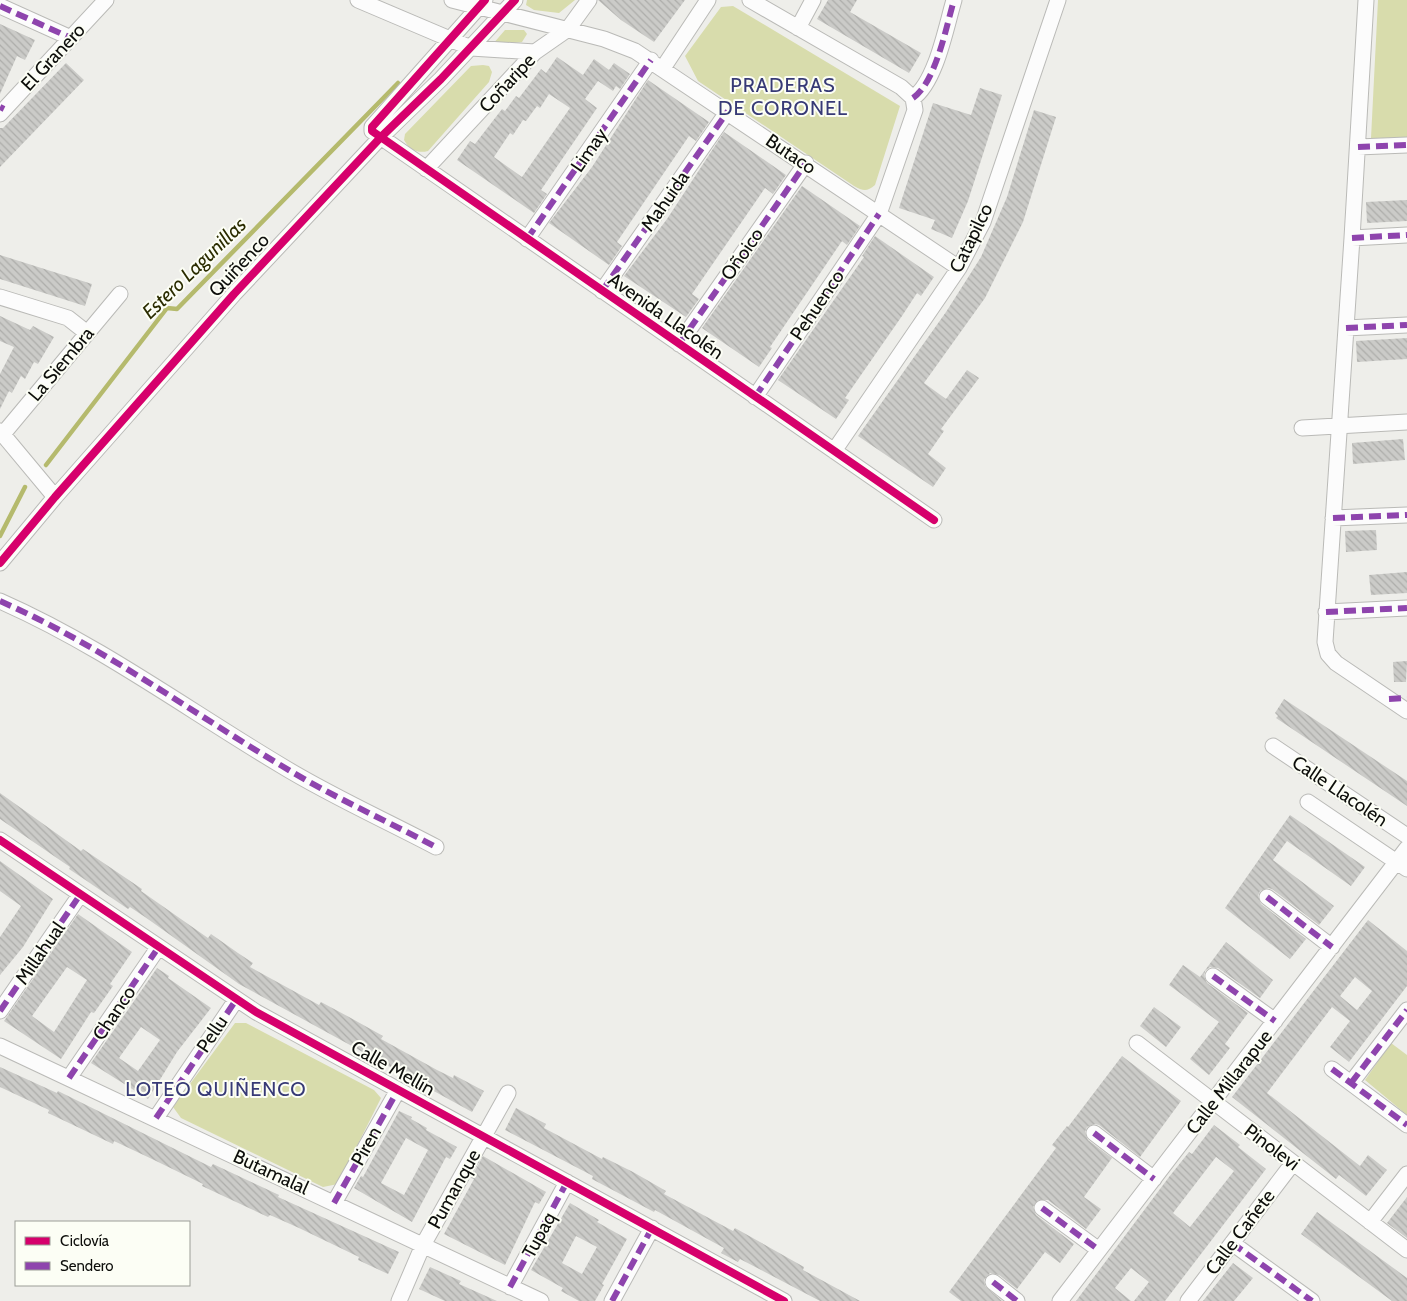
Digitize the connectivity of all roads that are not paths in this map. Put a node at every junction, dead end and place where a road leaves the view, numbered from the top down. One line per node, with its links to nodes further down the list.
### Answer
1 (106, 0): 17 (street, El Granero)
2 (358, 0): 18 (street)
3 (452, 0): 12 (street, Butaco)
4 (515, 0): 14 (street, Quiñenco)
5 (589, 0): 16 (street, Coñaripe)
6 (708, 0): 21 (street, Limay)
7 (750, 0): 15 (street)
8 (813, 0): 15 (street)
9 (954, 0): 22 (street)
10 (1058, 0): 34 (street, Catapilco)
11 (1366, 0): 27 (street)
12 (482, 4): 14 (street, Butaco); 18 (street)
13 (0, 6): 17 (street)
14 (503, 12): 16 (street, Butaco); 19 (street, Quiñenco)
15 (798, 28): 22 (street)
16 (568, 29): 20 (street, Coñaripe); 21 (street, Butaco)
17 (71, 38): 23 (street, El Granero)
18 (448, 39): 19 (street); 25 (street)
19 (471, 48): 20 (street); 25 (street, Quiñenco)
20 (535, 52): 29 (street, Coñaripe)
21 (657, 64): 24 (street, Butaco); 33 (street, Limay)
22 (913, 98): 30 (street, Pehuenco)
23 (1, 110)
24 (728, 111): 28 (street, Butaco); 35 (street, Mahuida)
25 (380, 138): 29 (street, Avenida Llacolén); 48 (street, Quiñenco)
26 (1407, 145): 27 (street)
27 (1358, 147): 32 (street)
28 (806, 163): 30 (street, Butaco); 41 (street, Oñoico)
29 (426, 169): 33 (street, Avenida Llacolén)
30 (879, 214): 34 (street, Butaco); 42 (street, Pehuenco)
31 (1407, 235): 32 (street)
32 (1352, 238): 39 (street)
33 (527, 239): 35 (street, Avenida Llacolén)
34 (959, 268): 47 (street, Catapilco)
35 (602, 291): 41 (street, Avenida Llacolén)
36 (120, 294): 40 (street, La Siembra)
37 (0, 297): 40 (street)
38 (1407, 325): 39 (street)
39 (1346, 328): 44 (street)
40 (87, 332): 46 (street, La Siembra)
41 (679, 344): 42 (street, Avenida Llacolén)
42 (754, 396): 47 (street, Avenida Llacolén)
43 (1407, 422): 44 (street)
44 (1340, 426): 45 (street); 50 (street)
45 (1302, 428)
46 (1, 433): 48 (street)
47 (834, 451): 51 (street, Avenida Llacolén)
48 (55, 497): 52 (street, Quiñenco)
49 (1407, 514): 50 (street)
50 (1333, 518): 55 (street)
51 (934, 520)
52 (0, 563)
53 (0, 602): 63 (street)
54 (1407, 608): 55 (street)
55 (1326, 612): 57 (street)
56 (1407, 698): 57 (street)
57 (1390, 699): 58 (street)
58 (1407, 711)
59 (1273, 746): 61 (street, Calle Llacolén)
60 (1308, 802): 65 (street, Calle Llacolén)
61 (1407, 836)
62 (0, 840): 66 (street, Calle Mellín)
63 (436, 847)
64 (1407, 848): 65 (street, Calle Millarapue)
65 (1402, 865): 68 (street, Calle Millarapue)
66 (80, 895): 69 (street, Calle Mellín); 73 (street, Millahual)
67 (1266, 897): 68 (street)
68 (1332, 947): 74 (street, Calle Millarapue)
69 (158, 948): 71 (street, Calle Mellín); 78 (street, Chanco)
70 (1213, 976): 74 (street)
71 (236, 1000): 80 (street, Calle Mellín); 83 (street, Pellu)
72 (1407, 1010): 79 (street)
73 (0, 1011)
74 (1275, 1021): 82 (street, Calle Millarapue)
75 (1137, 1043): 82 (street, Pinolevi)
76 (0, 1046): 78 (street, Butamalal)
77 (1332, 1069): 79 (street)
78 (69, 1078): 83 (street, Butamalal)
79 (1351, 1083): 84 (street)
80 (398, 1090): 86 (street, Calle Mellín); 91 (street, Piren)
81 (508, 1093): 86 (street, Pumanque)
82 (1213, 1102): 87 (street, Pinolevi); 89 (street, Calle Millarapue)
83 (156, 1118): 91 (street, Butamalal)
84 (1407, 1125)
85 (1094, 1133): 89 (street)
86 (483, 1136): 90 (street, Calle Mellín); 96 (street, Pumanque)
87 (1293, 1163): 93 (street, Pinolevi); 95 (street, Calle Cañete)
88 (1407, 1174): 93 (street)
89 (1154, 1179): 97 (street, Calle Millarapue)
90 (567, 1182): 94 (street, Calle Mellín); 100 (street, Tupaq)
91 (334, 1203): 96 (street, Butamalal)
92 (1042, 1208): 97 (street)
93 (1370, 1222): 98 (street, Pinolevi)
94 (652, 1228): 103 (street); 104 (street, Calle Mellín)
95 (1232, 1243): 107 (street, Calle Cañete); 108 (street)
96 (423, 1245): 100 (street, Butamalal); 101 (street, Pumanque)
97 (1099, 1250): 106 (street, Calle Millarapue)
98 (1407, 1250)
99 (993, 1282): 105 (street)
100 (510, 1287): 102 (street, Butamalal)
101 (402, 1294)
102 (541, 1301)
103 (612, 1301)
104 (784, 1301)
105 (1017, 1301)
106 (1060, 1301)
107 (1188, 1301)
108 (1312, 1301)

